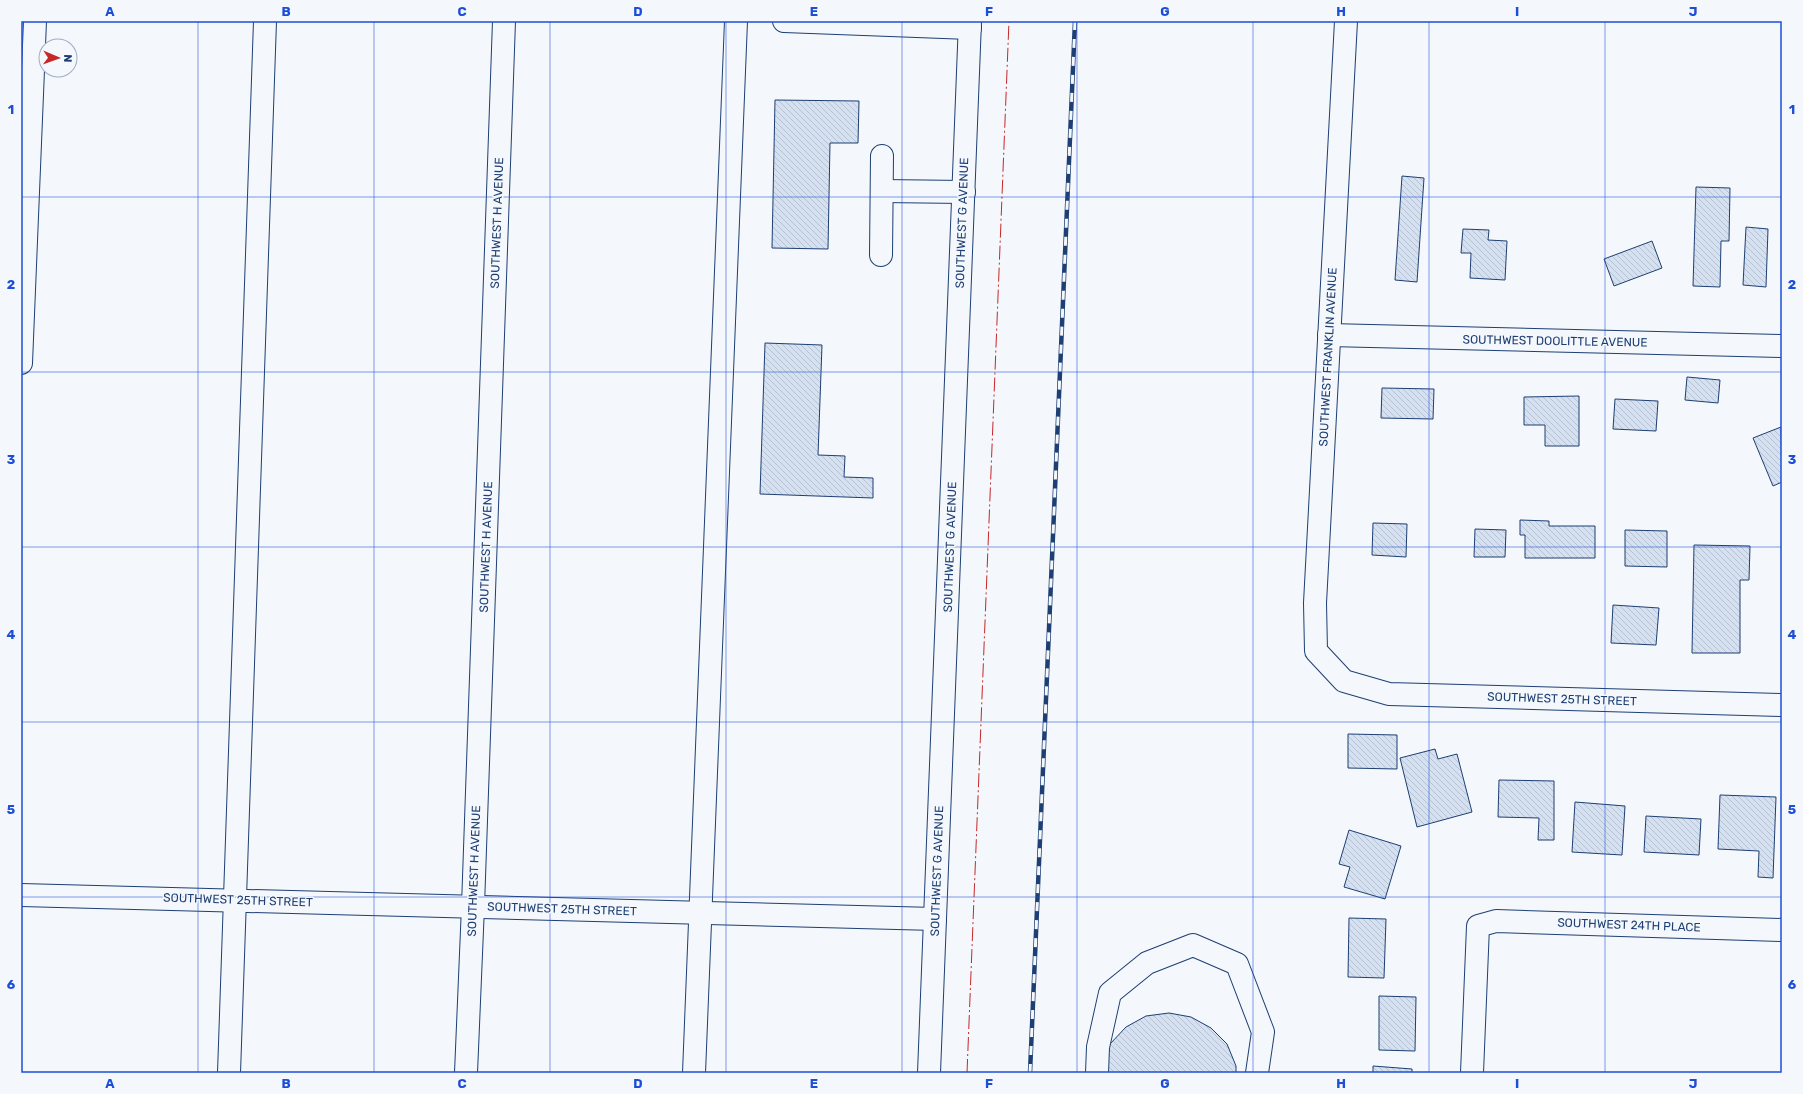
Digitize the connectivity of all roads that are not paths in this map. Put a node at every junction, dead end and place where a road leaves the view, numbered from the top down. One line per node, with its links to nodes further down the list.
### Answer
1 (35, 21): 14 (street)
2 (265, 21): 18 (street)
3 (504, 21): 19 (street, SOUTHWEST H AVENUE)
4 (736, 21): 20 (street)
5 (784, 21): 7 (street)
6 (1346, 21): 12 (street, SOUTHWEST FRANKLIN AVENUE)
7 (970, 25): 10 (street, SOUTHWEST G AVENUE)
8 (882, 156): 9 (street)
9 (882, 191): 10 (street); 11 (street)
10 (964, 192): 21 (street, SOUTHWEST G AVENUE)
11 (881, 255)
12 (1329, 335): 13 (street, SOUTHWEST DOOLITTLE AVENUE); 15 (street, SOUTHWEST FRANKLIN AVENUE)
13 (1782, 346)
14 (21, 363)
15 (1344, 681): 16 (street, SOUTHWEST 25TH STREET)
16 (1782, 706)
17 (21, 894): 18 (street, SOUTHWEST 25TH STREET)
18 (235, 900): 19 (street, SOUTHWEST 25TH STREET); 23 (street)
19 (473, 906): 20 (street, SOUTHWEST 25TH STREET); 24 (street, SOUTHWEST H AVENUE)
20 (701, 913): 21 (street, SOUTHWEST 25TH STREET); 25 (street)
21 (935, 919): 26 (street, SOUTHWEST G AVENUE)
22 (1782, 930): 29 (street, SOUTHWEST 24TH PLACE)
23 (229, 1073)
24 (466, 1073)
25 (694, 1073)
26 (929, 1073)
27 (1097, 1073): 28 (street)
28 (1257, 1073)
29 (1472, 1073)

